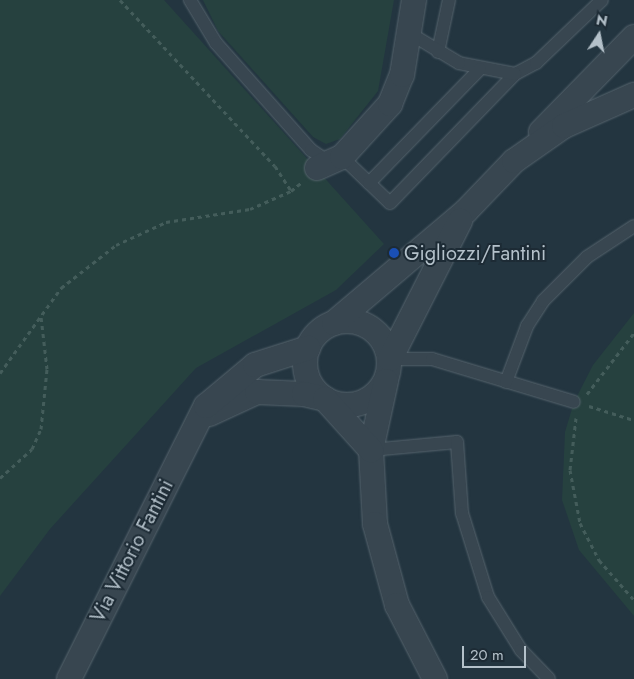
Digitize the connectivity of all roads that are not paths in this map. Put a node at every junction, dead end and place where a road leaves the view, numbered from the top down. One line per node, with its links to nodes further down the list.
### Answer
1 (190, 0): 12 (lane)
2 (414, 0): 5 (street)
3 (449, 0): 7 (lane)
4 (602, 0): 9 (lane)
5 (409, 33): 7 (lane); 12 (street)
6 (634, 37): 11 (street)
7 (438, 52): 8 (lane)
8 (480, 69): 9 (lane); 13 (lane)
9 (516, 74): 13 (lane)
10 (634, 95): 11 (street)
11 (514, 161): 14 (street)
12 (330, 162): 13 (lane)
13 (369, 183)
14 (466, 211): 16 (street); 18 (street)
15 (634, 226): 19 (lane)
16 (334, 323): 17 (street); 18 (street)
17 (308, 348): 20 (street); 22 (street, Via Vittorio Fantini)
18 (388, 370): 19 (lane); 20 (street); 23 (street)
19 (506, 382): 21 (lane)
20 (325, 399): 22 (street); 23 (street)
21 (578, 403)
22 (196, 424): 24 (street, Via Vittorio Fantini)
23 (371, 450): 25 (street); 26 (lane)
24 (69, 679)
25 (435, 679)
26 (549, 679)

